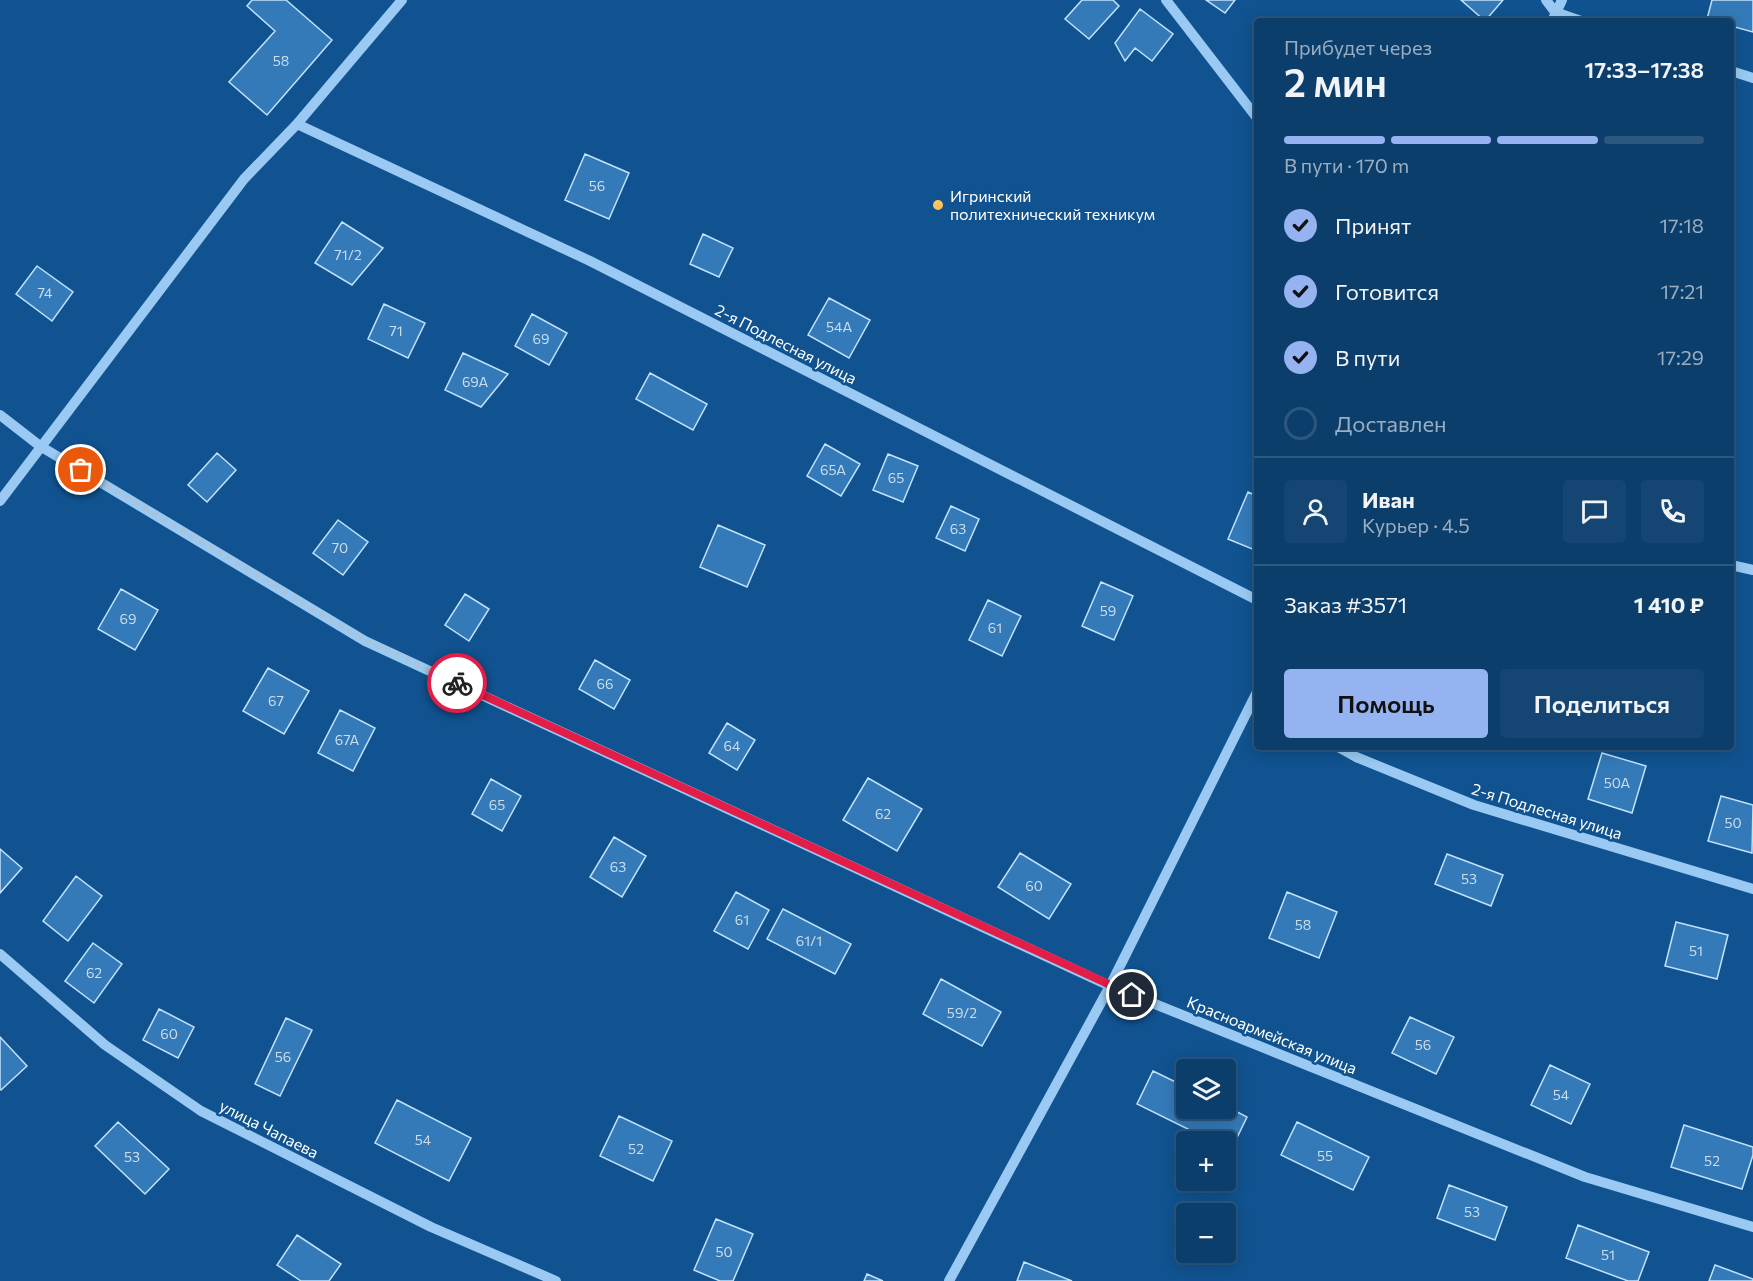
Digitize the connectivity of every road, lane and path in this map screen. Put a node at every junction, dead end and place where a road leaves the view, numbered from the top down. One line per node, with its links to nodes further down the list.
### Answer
1 (402, 0): 9 (street)
2 (1166, 0): 8 (street)
3 (1546, 0): 5 (street)
4 (1562, 0): 5 (street)
5 (1553, 17)
6 (1734, 72): 7 (street)
7 (1753, 78)
8 (1254, 114)
9 (297, 124): 11 (street); 15 (street, 2-я Подлесная улица)
10 (0, 415): 11 (street, Красноармейская улица)
11 (40, 446): 12 (street); 20 (street, Красноармейская улица)
12 (0, 501)
13 (1734, 566): 14 (street)
14 (1753, 570)
15 (1254, 598)
16 (1254, 702): 20 (street)
17 (1343, 750): 18 (street, 2-я Подлесная улица)
18 (1753, 889)
19 (0, 954): 22 (street, улица Чапаева)
20 (1110, 986): 21 (street, Красноармейская улица); 23 (street)
21 (1753, 1227)
22 (556, 1281)
23 (949, 1281)

